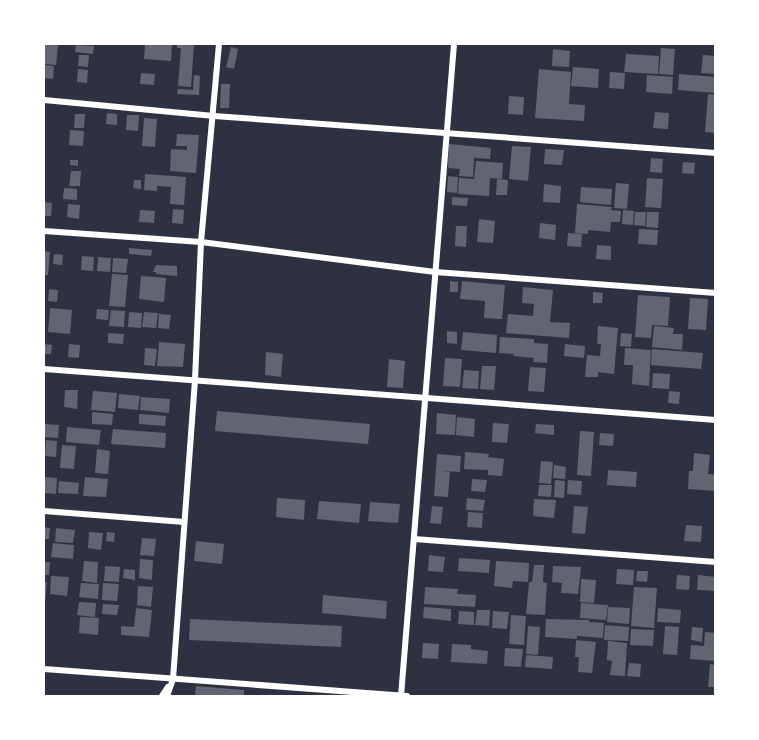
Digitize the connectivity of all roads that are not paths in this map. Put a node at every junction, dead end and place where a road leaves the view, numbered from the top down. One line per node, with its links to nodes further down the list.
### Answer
1 (219, 44): 4 (street)
2 (454, 44): 5 (street)
3 (44, 100): 4 (street)
4 (214, 116): 5 (street); 8 (street)
5 (447, 133): 6 (street); 9 (street)
6 (716, 153)
7 (44, 231): 8 (street)
8 (201, 242): 9 (street); 12 (street)
9 (435, 272): 10 (street); 13 (street)
10 (716, 293)
11 (44, 369): 12 (street)
12 (195, 380): 13 (street); 16 (street)
13 (425, 398): 14 (street); 17 (street)
14 (716, 420)
15 (44, 511): 16 (street)
16 (184, 522): 20 (street)
17 (414, 539): 18 (street); 23 (street)
18 (716, 562)
19 (44, 669): 20 (street)
20 (173, 679): 21 (street); 22 (street); 23 (street)
21 (162, 696)
22 (167, 696)
23 (401, 696): 24 (street)
24 (407, 696)

